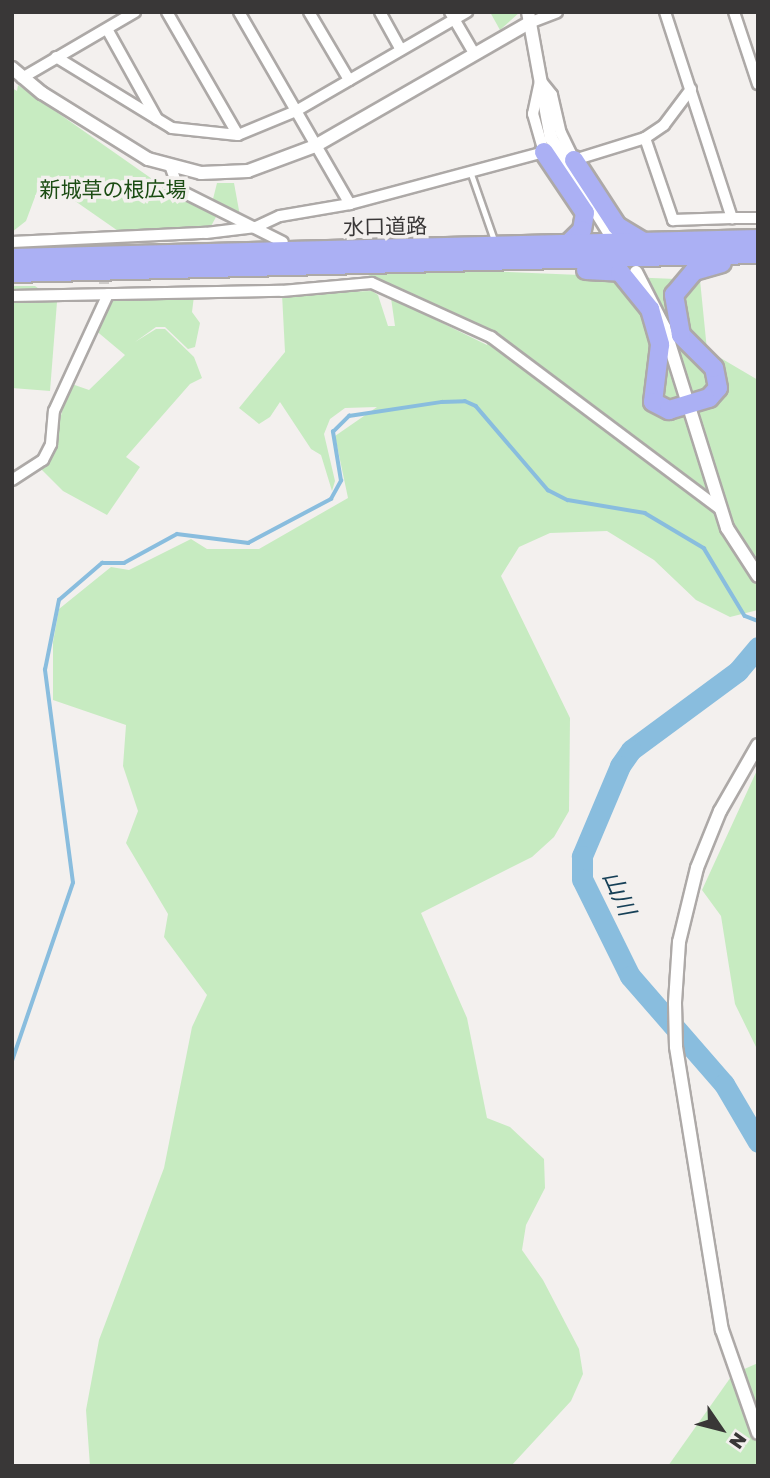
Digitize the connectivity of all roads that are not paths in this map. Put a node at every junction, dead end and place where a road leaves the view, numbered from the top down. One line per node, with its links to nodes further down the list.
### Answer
1 (135, 12): 12 (street)
2 (167, 12): 24 (street)
3 (239, 12): 22 (street)
4 (309, 12): 18 (street)
5 (380, 12): 13 (street)
6 (467, 12): 10 (street)
7 (557, 12): 11 (street)
8 (665, 12): 21 (street)
9 (734, 12): 20 (street)
10 (452, 16): 13 (street); 14 (street)
11 (529, 18): 14 (street); 19 (street)
12 (107, 29): 15 (street); 23 (street)
13 (401, 50): 18 (street)
14 (474, 53): 26 (street)
15 (56, 57): 17 (street); 23 (street)
16 (12, 68): 17 (street)
17 (22, 78): 29 (street)
18 (348, 80): 22 (street)
19 (540, 80): 27 (street); 28 (street); 35 (street)
20 (758, 84)
21 (691, 89): 25 (street); 32 (street)
22 (296, 111): 24 (street); 26 (street)
23 (157, 119): 24 (street)
24 (238, 135)
25 (645, 138): 28 (street); 32 (street)
26 (315, 146): 29 (street); 31 (street)
27 (544, 152): 30 (street); 40 (highway)
28 (574, 160): 37 (highway)
29 (171, 168): 34 (street)
30 (471, 174): 31 (street); 41 (lane)
31 (350, 204): 34 (street)
32 (732, 218): 33 (street)
33 (758, 218)
34 (256, 227): 38 (street); 39 (street)
35 (610, 234)
36 (758, 239): 37 (highway, 水口道路)
37 (643, 241): 40 (highway, 水口道路)
38 (12, 242)
39 (283, 242)
40 (569, 243): 41 (highway, 水口道路)
41 (495, 246): 43 (highway, 水口道路)
42 (750, 255): 44 (highway, 水口道路); 49 (highway)
43 (12, 258)
44 (531, 261): 46 (highway, 水口道路); 49 (highway)
45 (636, 272): 49 (street)
46 (12, 273)
47 (106, 290): 48 (street); 50 (street); 51 (street)
48 (12, 296)
49 (689, 404): 51 (street)
50 (12, 480)
51 (720, 509): 52 (street)
52 (758, 576)
53 (758, 745): 54 (street)
54 (758, 1433)

